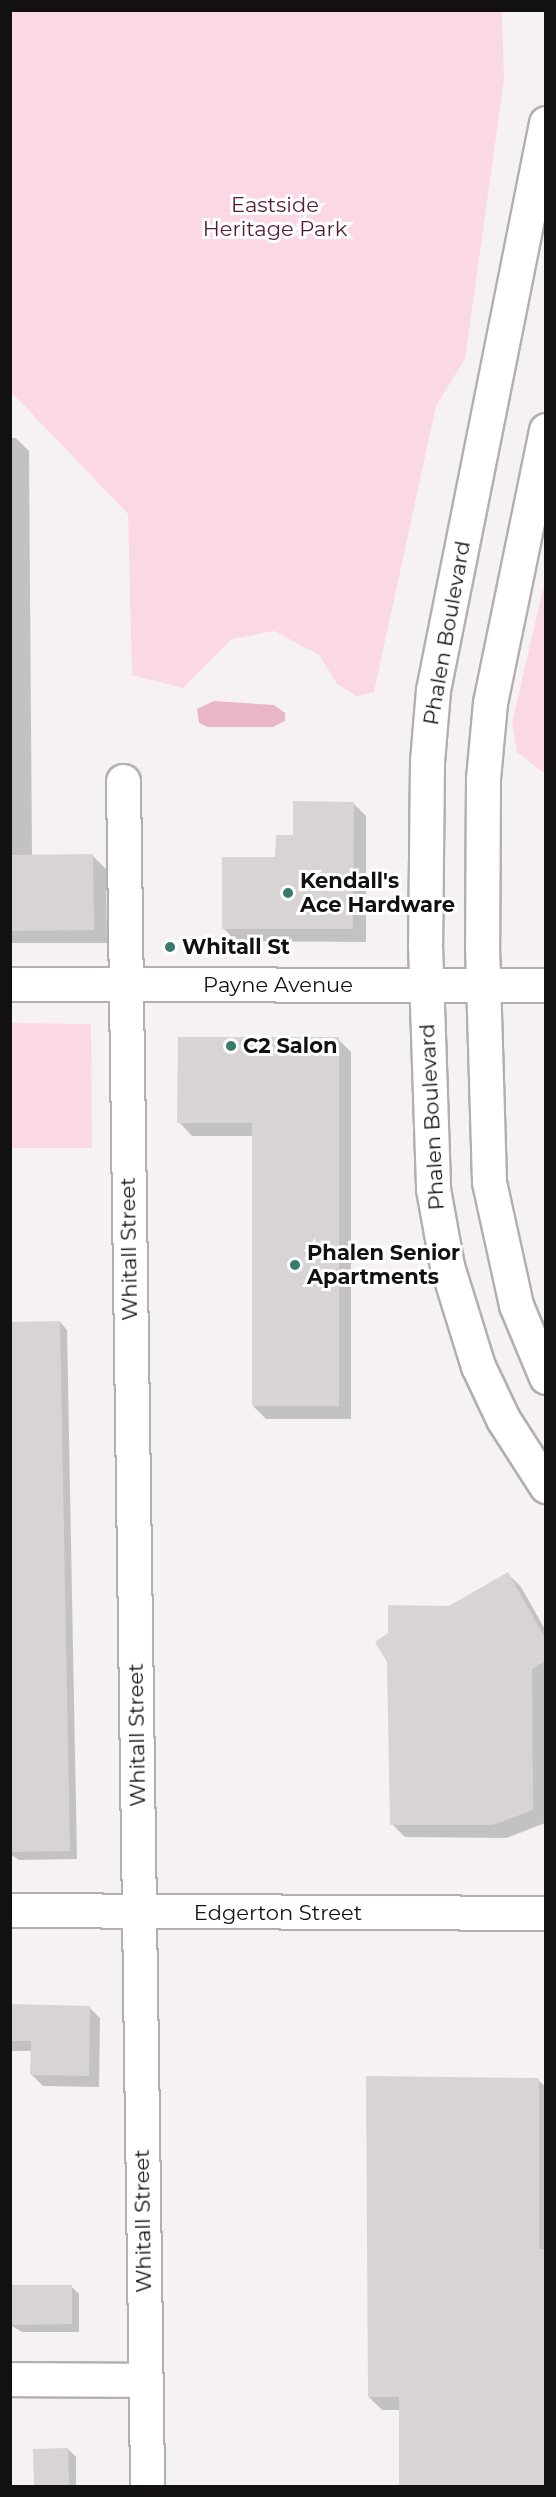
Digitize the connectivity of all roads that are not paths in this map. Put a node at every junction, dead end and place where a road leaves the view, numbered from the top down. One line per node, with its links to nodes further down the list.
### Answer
1 (546, 123): 6 (street, Phalen Boulevard)
2 (546, 430): 7 (street)
3 (123, 782): 5 (street, Whitall Street)
4 (10, 984): 5 (street, Payne Avenue)
5 (124, 984): 6 (street, Payne Avenue); 12 (street, Whitall Street)
6 (425, 985): 7 (street, Payne Avenue); 10 (street, Phalen Boulevard)
7 (483, 985): 8 (street, Payne Avenue); 9 (street)
8 (546, 985)
9 (546, 1377)
10 (546, 1486)
11 (10, 1910): 12 (street, Edgerton Street)
12 (139, 1913): 13 (street, Edgerton Street); 15 (street, Whitall Street)
13 (546, 1913)
14 (10, 2379): 15 (street)
15 (146, 2380): 16 (street, Whitall Street)
16 (147, 2487)

